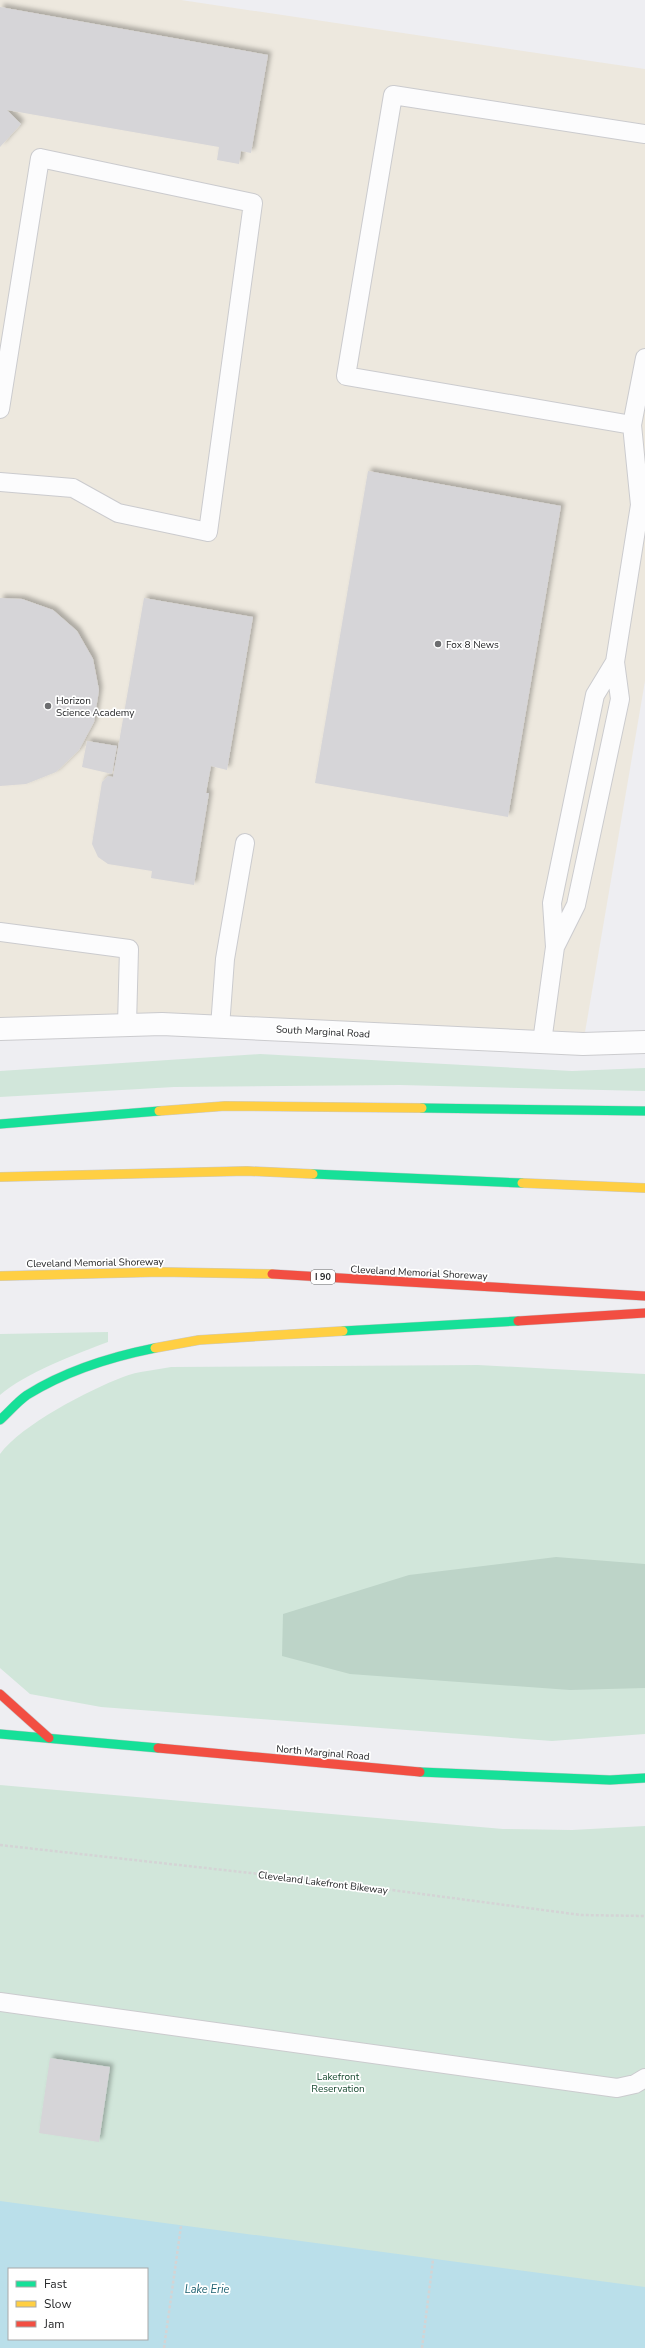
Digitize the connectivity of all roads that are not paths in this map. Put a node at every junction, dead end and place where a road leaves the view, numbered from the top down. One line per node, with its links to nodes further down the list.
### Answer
1 (645, 134): 4 (lane)
2 (645, 358): 4 (lane)
3 (0, 409): 5 (lane)
4 (632, 424): 6 (lane)
5 (0, 482)
6 (615, 662): 9 (lane); 9 (lane)
7 (245, 842): 11 (lane)
8 (0, 932): 10 (lane)
9 (555, 947): 13 (lane)
10 (127, 1025): 11 (street, South Marginal Road); 12 (street, South Marginal Road)
11 (220, 1027): 13 (street, South Marginal Road)
12 (0, 1029)
13 (542, 1042): 14 (street, South Marginal Road)
14 (645, 1042)
15 (645, 1111): 16 (main road)
16 (0, 1124)
17 (0, 1177): 18 (main road)
18 (645, 1188)
19 (0, 1276): 20 (main road, Cleveland Memorial Shoreway / I 90)
20 (645, 1296)
21 (645, 1313): 22 (main road)
22 (0, 1420)
23 (0, 1694): 25 (main road)
24 (0, 1734): 25 (main road, North Marginal Road)
25 (49, 1738): 26 (main road, North Marginal Road)
26 (645, 1778)
27 (0, 2002): 28 (lane)
28 (645, 2078)

